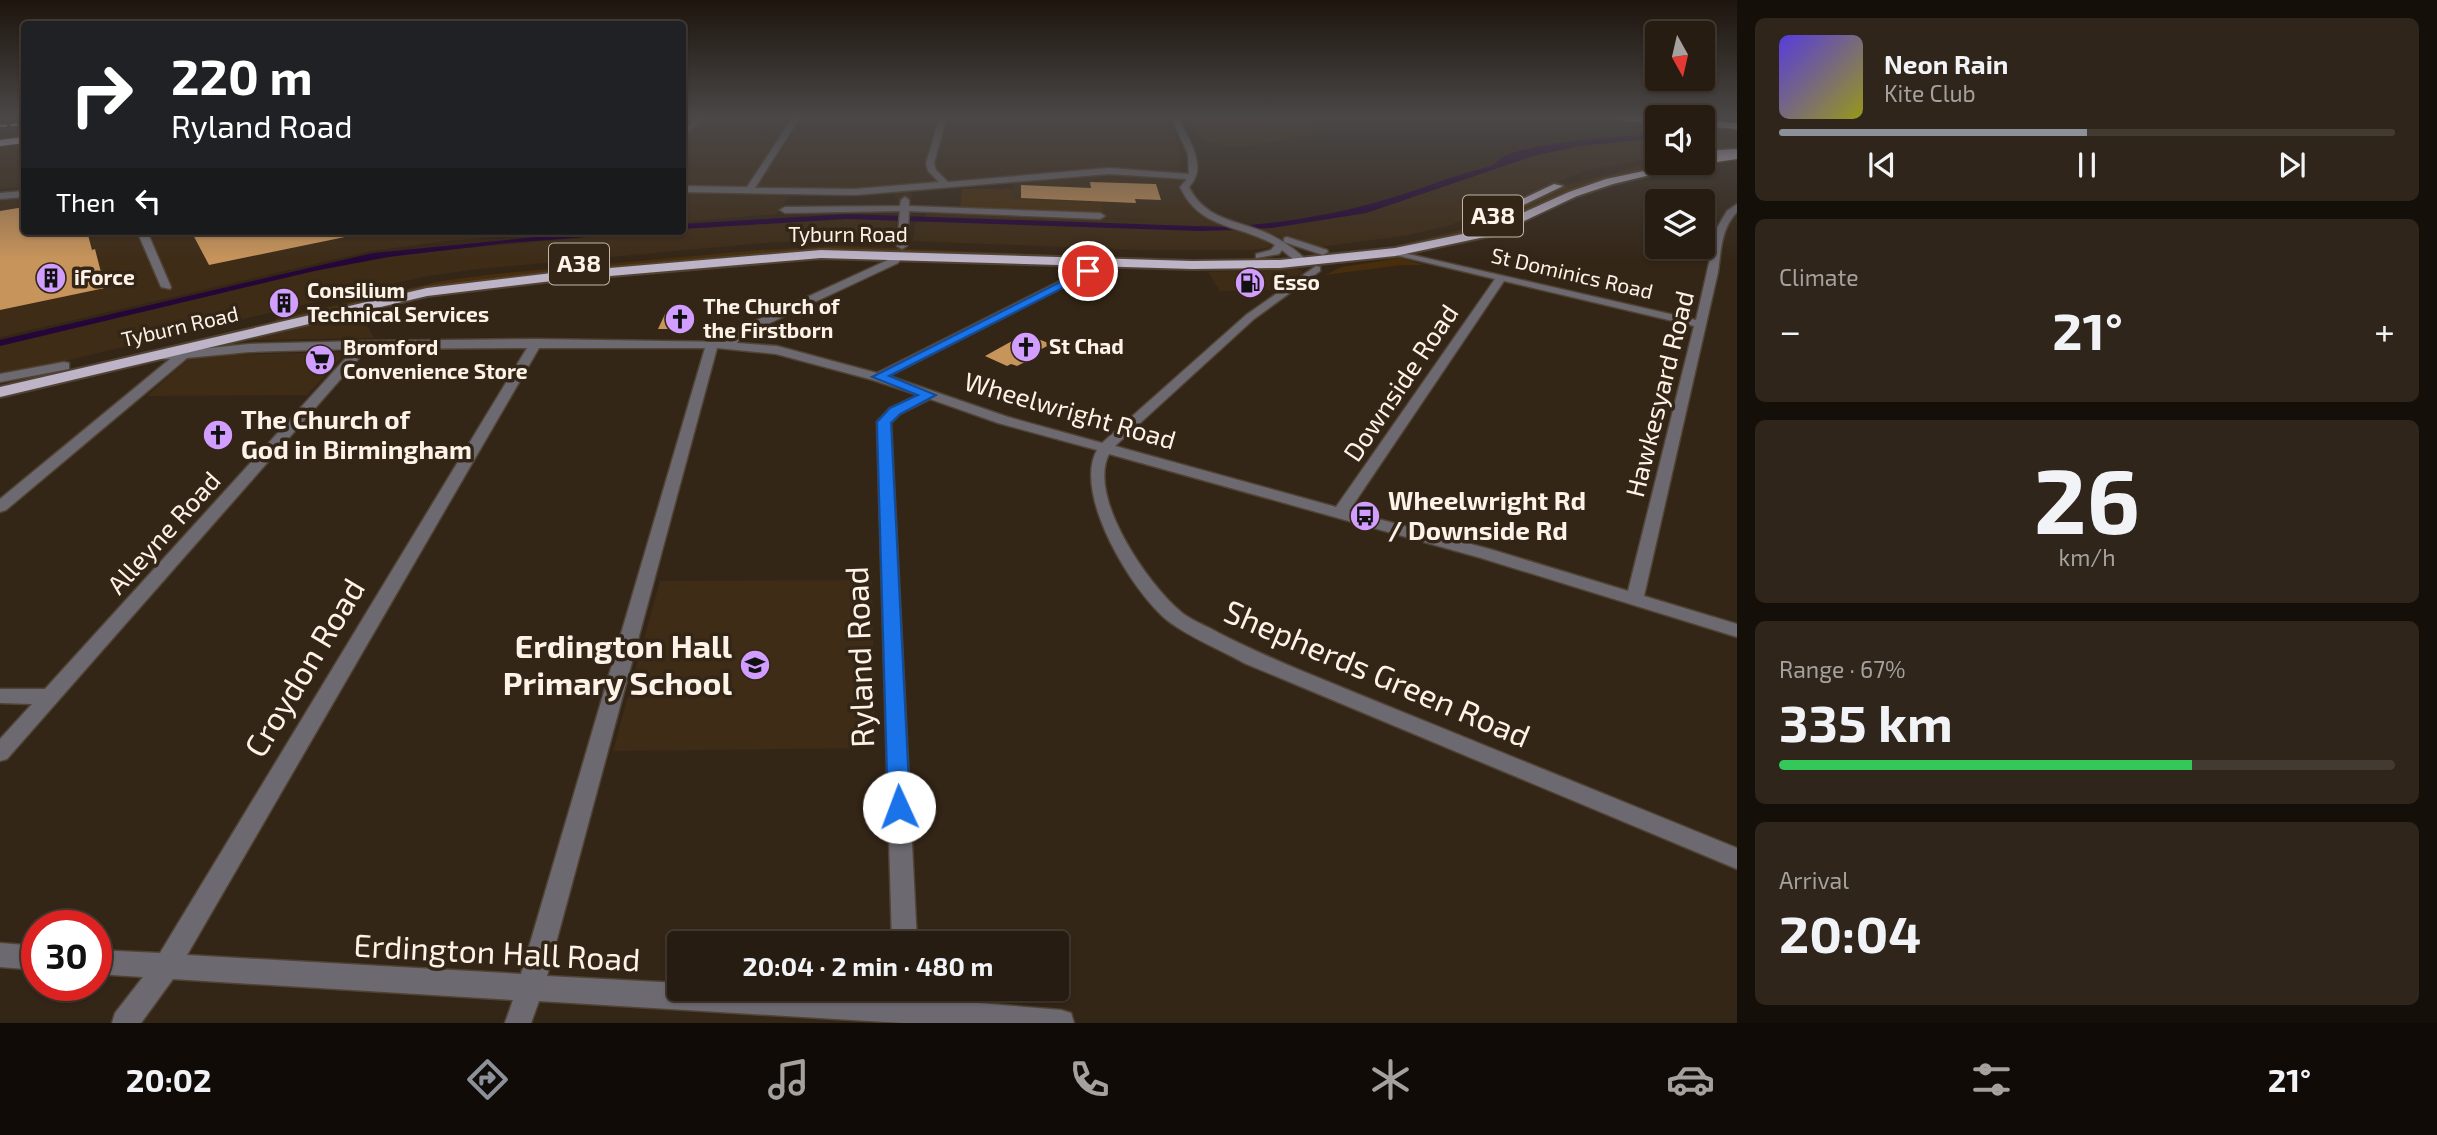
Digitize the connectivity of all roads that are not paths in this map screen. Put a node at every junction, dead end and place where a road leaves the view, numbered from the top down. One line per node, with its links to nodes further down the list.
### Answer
1 (765, 165): 10 (street)
2 (930, 165): 7 (street)
3 (1195, 165): 6 (street)
4 (1638, 165): 23 (highway, Tyburn Road / A38)
5 (1645, 174): 21 (highway, Tyburn Road / A38)
6 (1192, 180): 7 (street); 17 (street); 17 (street)
7 (948, 186): 9 (street)
8 (686, 189): 10 (street)
9 (906, 189): 10 (street); 15 (street)
10 (748, 191)
11 (21, 193): 12 (street)
12 (0, 195)
13 (1737, 207): 27 (street, Hawkesyard Road)
14 (785, 210): 15 (street)
15 (903, 214): 16 (street); 20 (street)
16 (1100, 216)
17 (1268, 234): 19 (street)
18 (144, 235): 26 (street)
19 (1284, 242): 22 (street); 23 (street); 23 (street)
20 (900, 251): 22 (highway, Tyburn Road / A38); 24 (highway, Tyburn Road / A38); 28 (highway, Tyburn Road / A38); 32 (street); 36 (highway, Tyburn Road / A38)
21 (1395, 252): 23 (highway, Tyburn Road / A38); 25 (street, St Dominics Road)
22 (1260, 256): 23 (highway, Tyburn Road / A38)
23 (1309, 259): 24 (highway, Tyburn Road / A38); 41 (street)
24 (1088, 263): 37 (street)
25 (1501, 278): 27 (street, St Dominics Road); 43 (street, Downside Road)
26 (166, 287)
27 (1700, 324): 44 (street, Hawkesyard Road)
28 (243, 333): 33 (street); 35 (highway, Tyburn Road / A38)
29 (536, 343): 30 (street, Wheelwright Road); 31 (street, Wheelwright Road); 54 (street, Croydon Road)
30 (712, 344): 32 (street, Wheelwright Road); 55 (street)
31 (364, 345): 34 (street, Wheelwright Road); 47 (street, Alleyne Road)
32 (730, 345): 37 (street, Wheelwright Road)
33 (231, 346): 34 (street, Wheelwright Road); 35 (street, Wheelwright Road)
34 (249, 348): 35 (street, Wheelwright Road)
35 (190, 349): 36 (highway); 39 (highway, Tyburn Road / A38); 42 (street)
36 (64, 366): 38 (highway, Tyburn Road / A38)
37 (878, 377): 40 (street, Wheelwright Road)
38 (0, 380)
39 (0, 390)
40 (929, 395): 41 (street, Wheelwright Road); 50 (street, Ryland Road)
41 (1106, 447): 43 (street, Wheelwright Road); 49 (street, Shepherds Green Road)
42 (0, 507)
43 (1339, 514): 44 (street, Wheelwright Road)
44 (1634, 597): 45 (street, Wheelwright Road)
45 (1737, 631)
46 (0, 695): 47 (street)
47 (50, 697): 48 (street, Alleyne Road)
48 (0, 752)
49 (1737, 859)
50 (904, 931)
51 (0, 955): 52 (street)
52 (21, 957)
53 (112, 963): 54 (street, Erdington Hall Road)
54 (166, 967): 55 (street, Erdington Hall Road); 58 (street, Croydon Road)
55 (530, 989): 56 (street, Erdington Hall Road); 59 (street)
56 (667, 993)
57 (919, 1001): 60 (street, Erdington Hall Road)
58 (125, 1023)
59 (518, 1023)
60 (1061, 1023)

